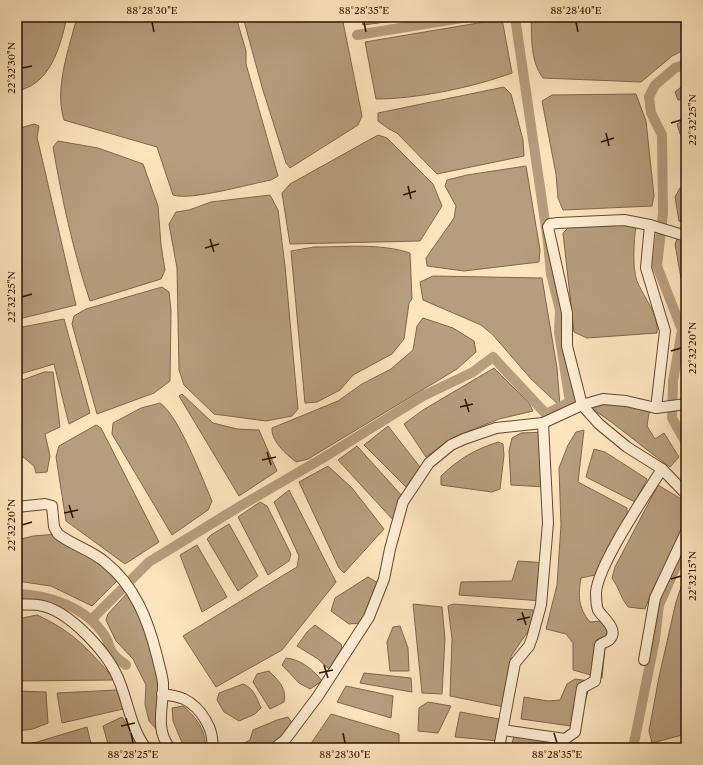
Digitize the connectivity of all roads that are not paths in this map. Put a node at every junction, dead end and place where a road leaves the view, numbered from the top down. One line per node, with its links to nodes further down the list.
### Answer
1 (652, 226): 2 (street); 4 (street); 5 (street)
2 (686, 236)
3 (686, 404): 5 (street)
4 (582, 405): 5 (street); 6 (street); 7 (street)
5 (658, 408)
6 (543, 422): 14 (street); 18 (street)
7 (662, 469): 8 (street); 14 (street)
8 (686, 494)
9 (17, 507): 13 (street)
10 (686, 532): 12 (street)
11 (17, 604): 15 (street)
12 (644, 660)
13 (162, 694): 16 (street); 17 (street)
14 (503, 730): 19 (street)
15 (146, 748)
16 (170, 748)
17 (212, 748)
18 (275, 748)
19 (499, 748)

